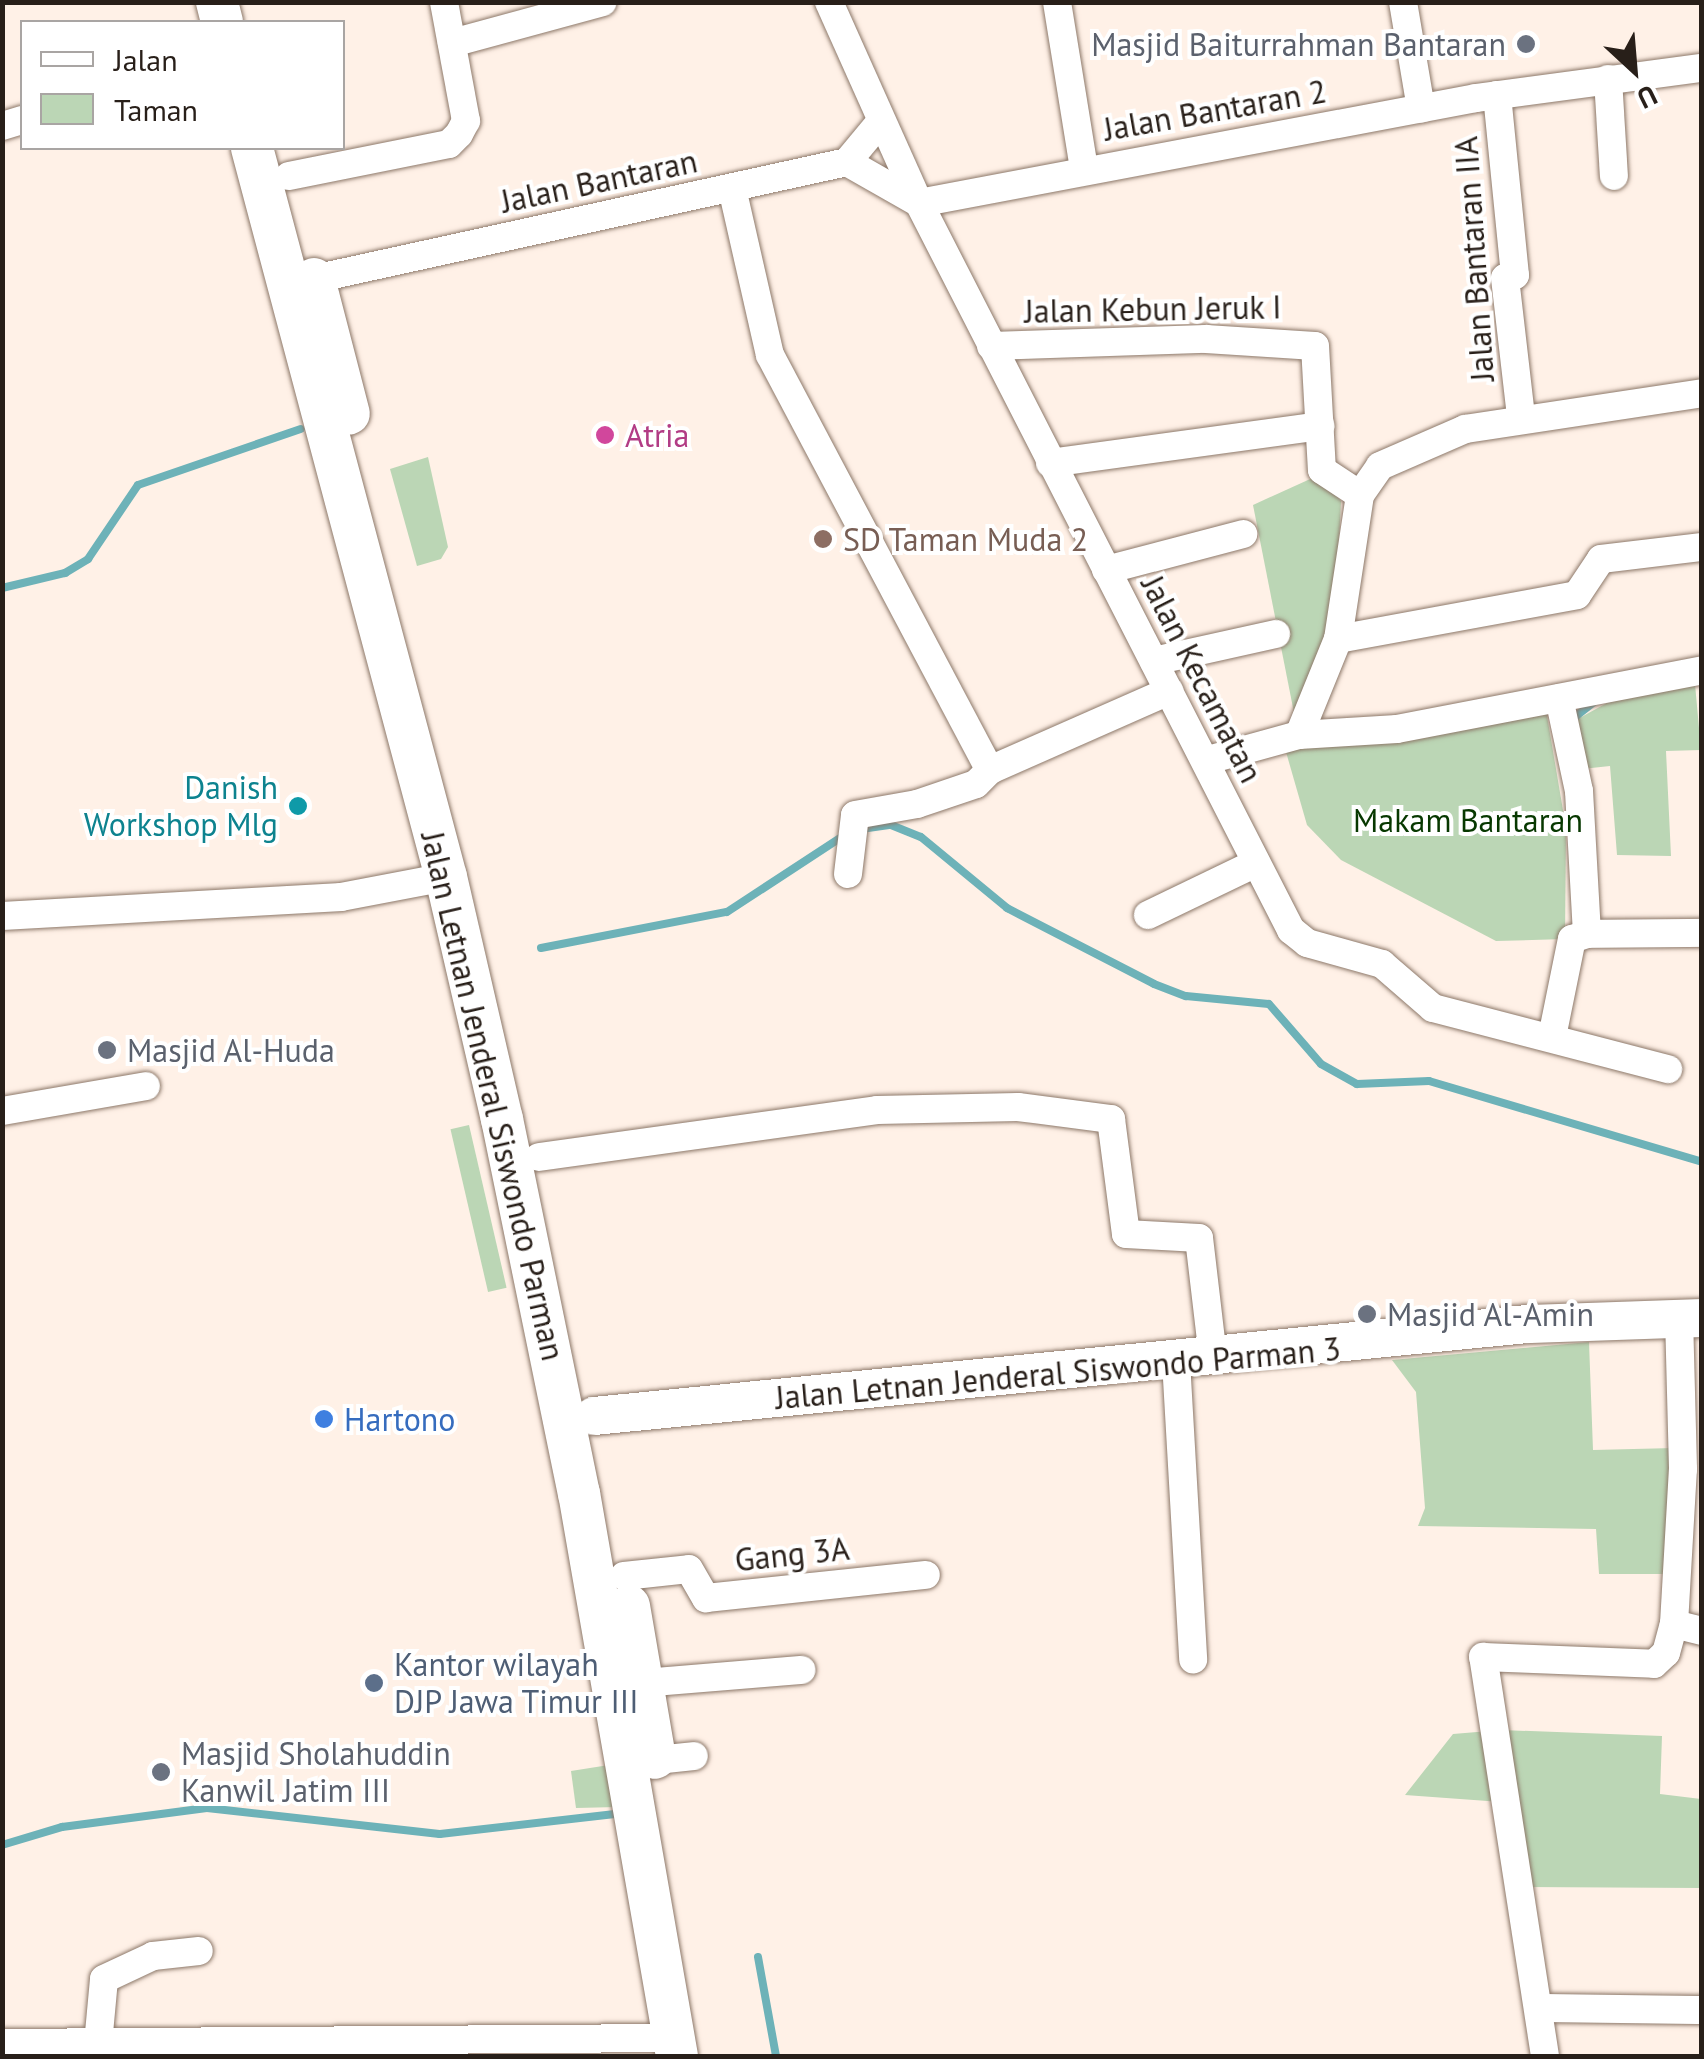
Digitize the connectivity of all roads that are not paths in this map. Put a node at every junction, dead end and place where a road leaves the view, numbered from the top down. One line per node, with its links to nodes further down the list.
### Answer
1 (444, 2): 6 (street)
2 (604, 2): 6 (street)
3 (829, 2): 11 (street, Jalan Kecamatan)
4 (1057, 2): 15 (street)
5 (1403, 2): 10 (street)
6 (452, 43): 13 (street)
7 (1702, 68): 8 (street, Jalan Bantaran 2)
8 (1608, 79): 9 (street, Jalan Bantaran 2); 16 (street)
9 (1497, 96): 10 (street, Jalan Bantaran 2); 22 (street, Jalan Bantaran IIA)
10 (1421, 108): 15 (street, Jalan Bantaran 2)
11 (881, 121): 14 (street); 18 (street, Jalan Kecamatan)
12 (253, 150): 29 (main road, Jalan Letnan Jenderal Siswondo Parman)
13 (285, 162): 19 (main road, Jalan Letnan Jenderal Siswondo Parman)
14 (847, 162): 17 (street, Jalan Bantaran); 18 (street)
15 (1084, 168): 18 (street, Jalan Bantaran 2)
16 (1614, 176)
17 (732, 188): 19 (street, Jalan Bantaran); 38 (street)
18 (919, 202): 20 (street, Jalan Kecamatan)
19 (314, 280): 29 (main road, Jalan Letnan Jenderal Siswondo Parman)
20 (992, 346): 23 (street, Jalan Kebun Jeruk I); 24 (street, Jalan Kecamatan)
21 (1702, 393): 22 (street)
22 (1520, 417): 25 (street)
23 (1320, 426): 24 (street); 25 (street)
24 (1050, 463): 28 (street, Jalan Kecamatan)
25 (1360, 494): 31 (street)
26 (1244, 534): 28 (street)
27 (1702, 547): 31 (street)
28 (1106, 570): 32 (street, Jalan Kecamatan)
29 (388, 615): 39 (main road, Jalan Letnan Jenderal Siswondo Parman)
30 (1276, 634): 32 (street)
31 (1338, 640): 36 (street)
32 (1154, 661): 34 (street, Jalan Kecamatan)
33 (1702, 670): 35 (street)
34 (1169, 690): 37 (street, Jalan Kecamatan); 38 (street)
35 (1563, 715): 36 (street); 46 (street)
36 (1299, 735): 37 (street)
37 (1208, 760): 41 (street, Jalan Kecamatan)
38 (990, 770): 40 (street)
39 (438, 793): 42 (main road, Jalan Letnan Jenderal Siswondo Parman); 51 (main road, Jalan Letnan Jenderal Siswondo Parman)
40 (849, 848)
41 (1256, 862): 43 (street); 47 (street, Jalan Kecamatan)
42 (446, 877): 44 (street); 67 (main road, Jalan Letnan Jenderal Siswondo Parman)
43 (1148, 914)
44 (2, 916)
45 (1702, 933): 46 (street)
46 (1586, 934): 47 (street)
47 (1552, 1037): 48 (street, Jalan Kecamatan)
48 (1668, 1069)
49 (146, 1086): 50 (street)
50 (2, 1111)
51 (539, 1157): 53 (street); 54 (main road, Jalan Letnan Jenderal Siswondo Parman)
52 (1690, 1318): 53 (street, Jalan Letnan Jenderal Siswondo Parman 3); 55 (street)
53 (1195, 1359): 54 (street, Jalan Letnan Jenderal Siswondo Parman 3); 59 (street)
54 (594, 1416): 56 (main road, Jalan Letnan Jenderal Siswondo Parman)
55 (1692, 1469): 58 (street)
56 (624, 1576): 57 (street, Gang 3A); 61 (main road, Jalan Letnan Jenderal Siswondo Parman)
57 (926, 1576)
58 (1688, 1628): 63 (street)
59 (1193, 1660)
60 (801, 1670): 61 (street)
61 (643, 1682): 67 (main road, Jalan Letnan Jenderal Siswondo Parman)
62 (200, 1952): 66 (street)
63 (1539, 2008): 64 (street); 68 (street)
64 (1702, 2010)
65 (2, 2043): 66 (street)
66 (112, 2048): 67 (street)
67 (686, 2050)
68 (1545, 2056)

